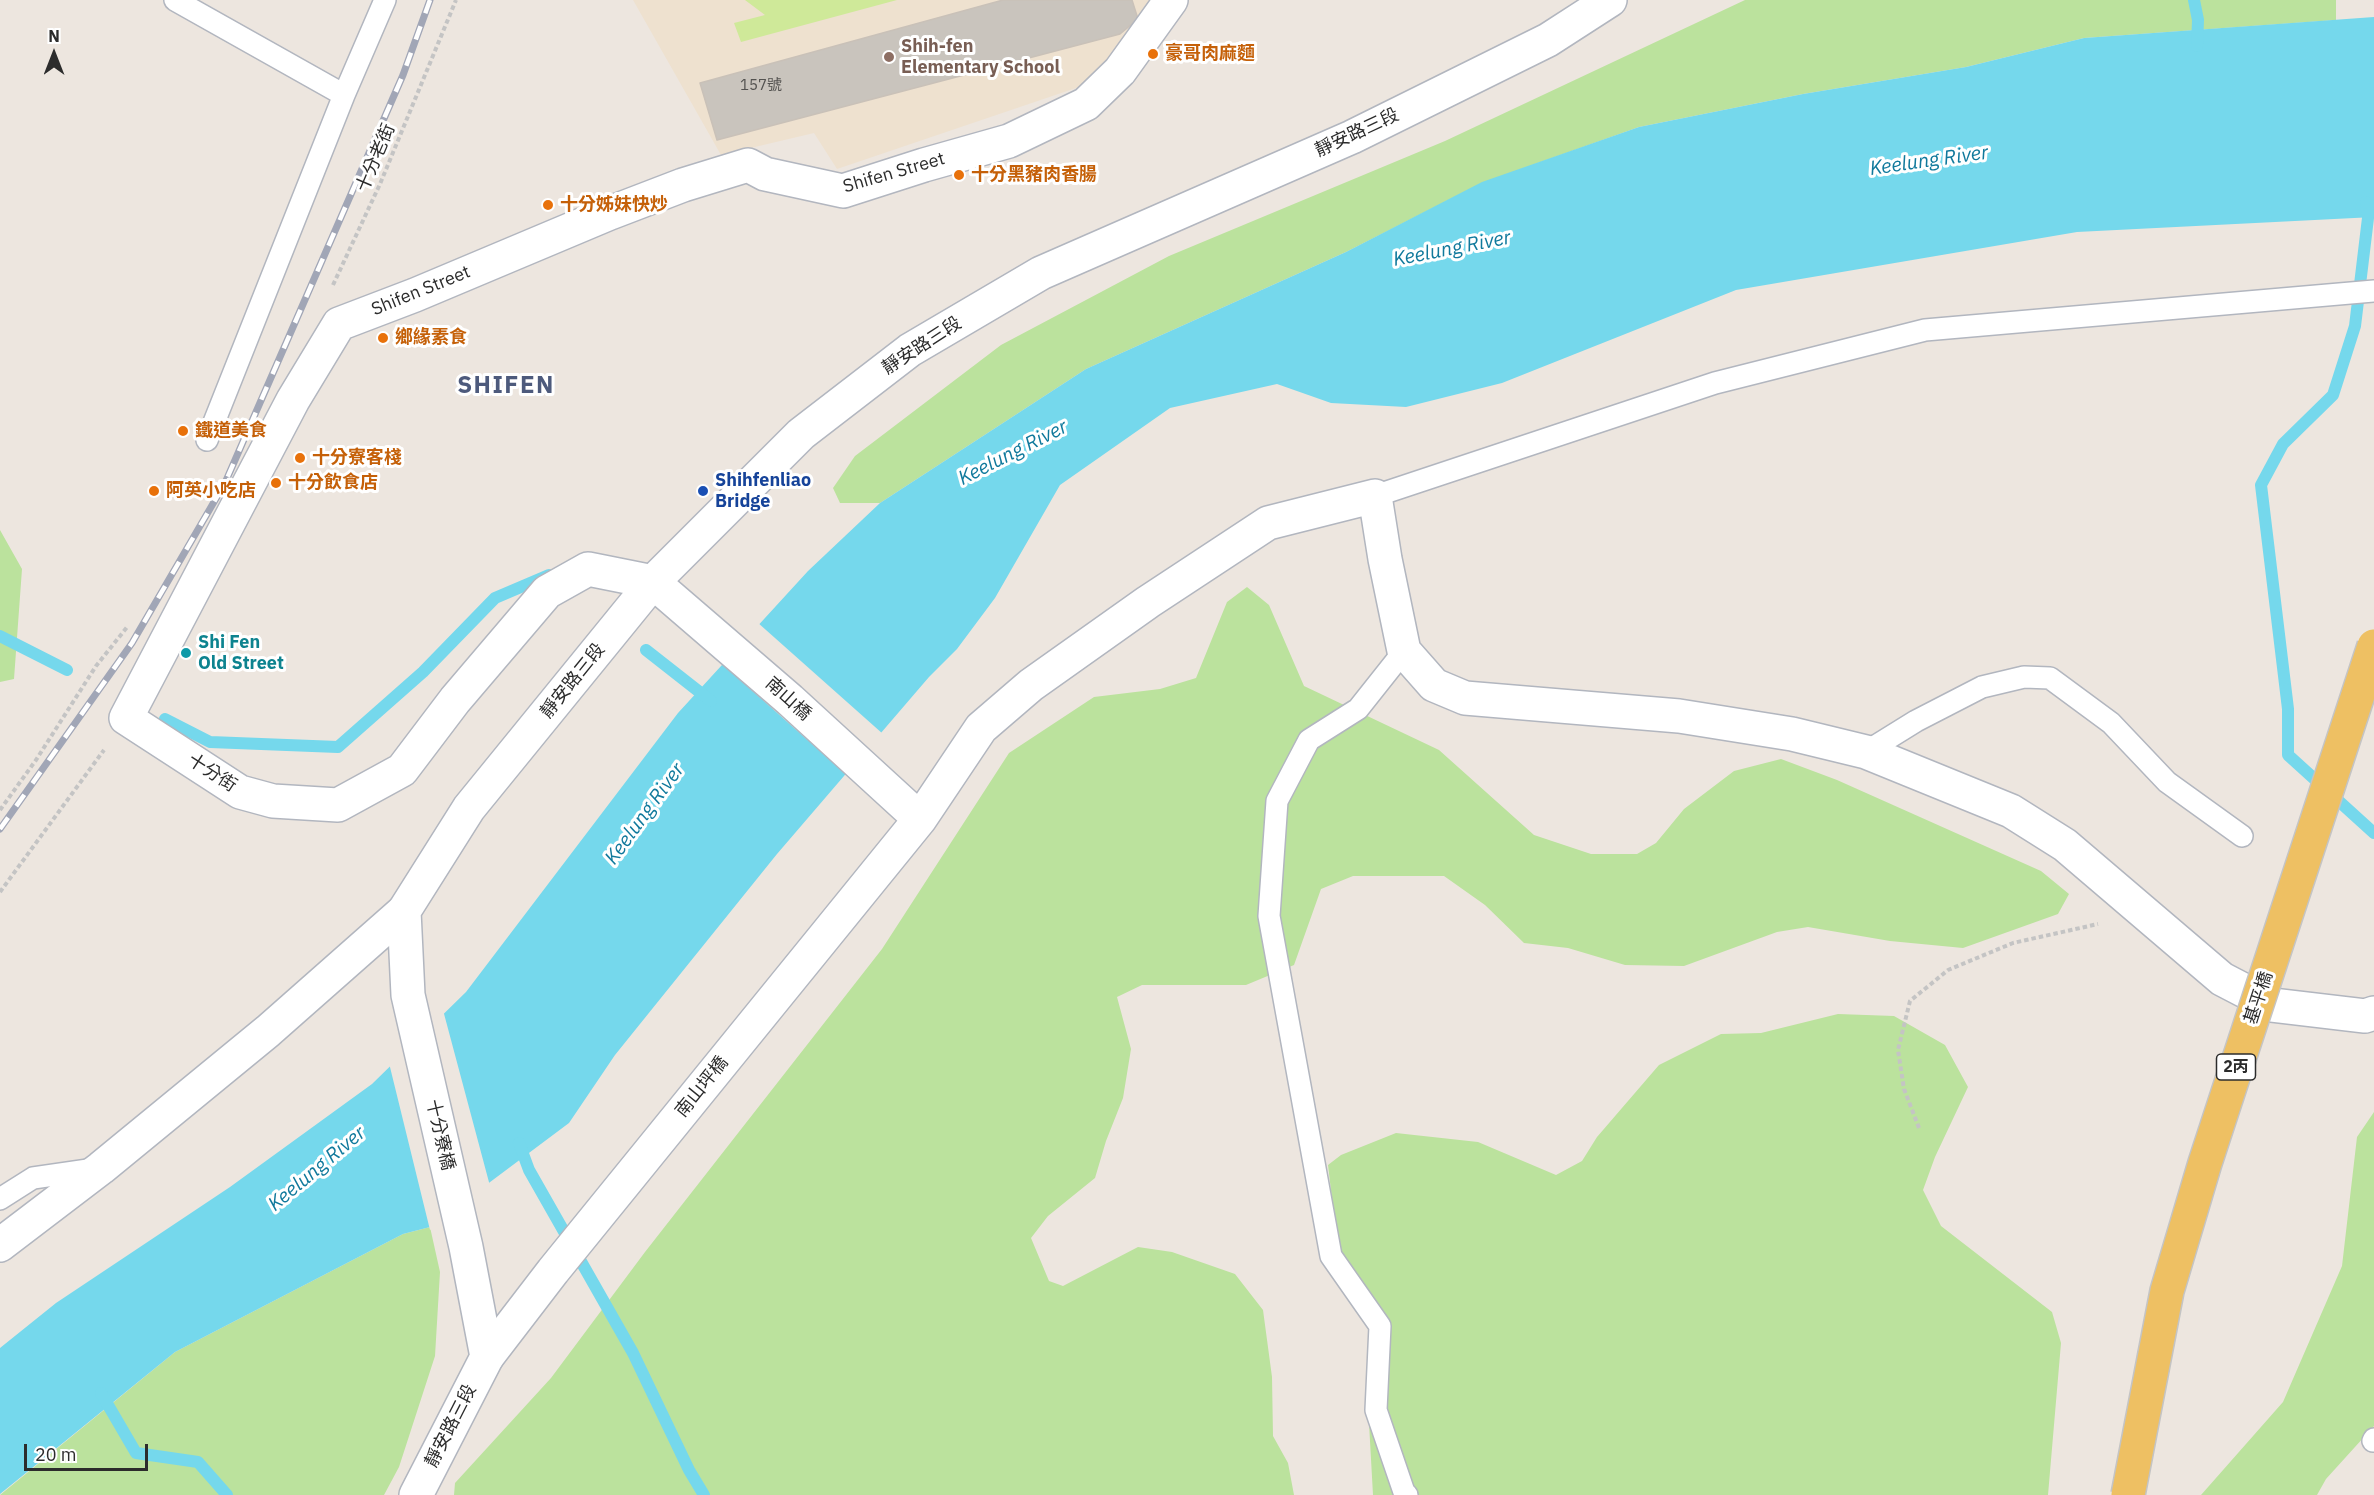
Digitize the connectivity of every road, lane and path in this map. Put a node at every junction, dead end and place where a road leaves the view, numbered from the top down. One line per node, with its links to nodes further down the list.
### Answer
1 (176, 0): 6 (lane)
2 (385, 0): 6 (lane)
3 (456, 0): 8 (path, 十分老街)
4 (1171, 0): 8 (street, Shifen Street)
5 (1610, 0): 11 (street, 靜安路三段)
6 (344, 95): 9 (lane)
7 (2374, 291): 10 (lane)
8 (339, 324): 14 (street)
9 (207, 440)
10 (1375, 496): 13 (street); 16 (street, 南山坪橋)
11 (653, 582): 14 (street, 十分街); 16 (street, 南山橋); 19 (street, 靜安路三段)
12 (2374, 646): 29 (main road, 基平橋 / 2丙, bridge)
13 (1404, 651): 15 (street); 28 (lane)
14 (126, 718): 18 (path)
15 (1866, 752): 17 (lane); 20 (street)
16 (920, 819): 26 (street, 南山坪橋)
17 (2242, 836)
18 (0, 892)
19 (404, 911): 23 (street); 26 (street, 十分寮橋)
20 (2148, 914): 21 (street); 22 (path)
21 (2374, 1013)
22 (1920, 1128)
23 (101, 1168): 24 (lane); 25 (street)
24 (0, 1199)
25 (0, 1245)
26 (487, 1357): 27 (street, 靜安路三段)
27 (416, 1495)
28 (1407, 1495)
29 (2128, 1495)

